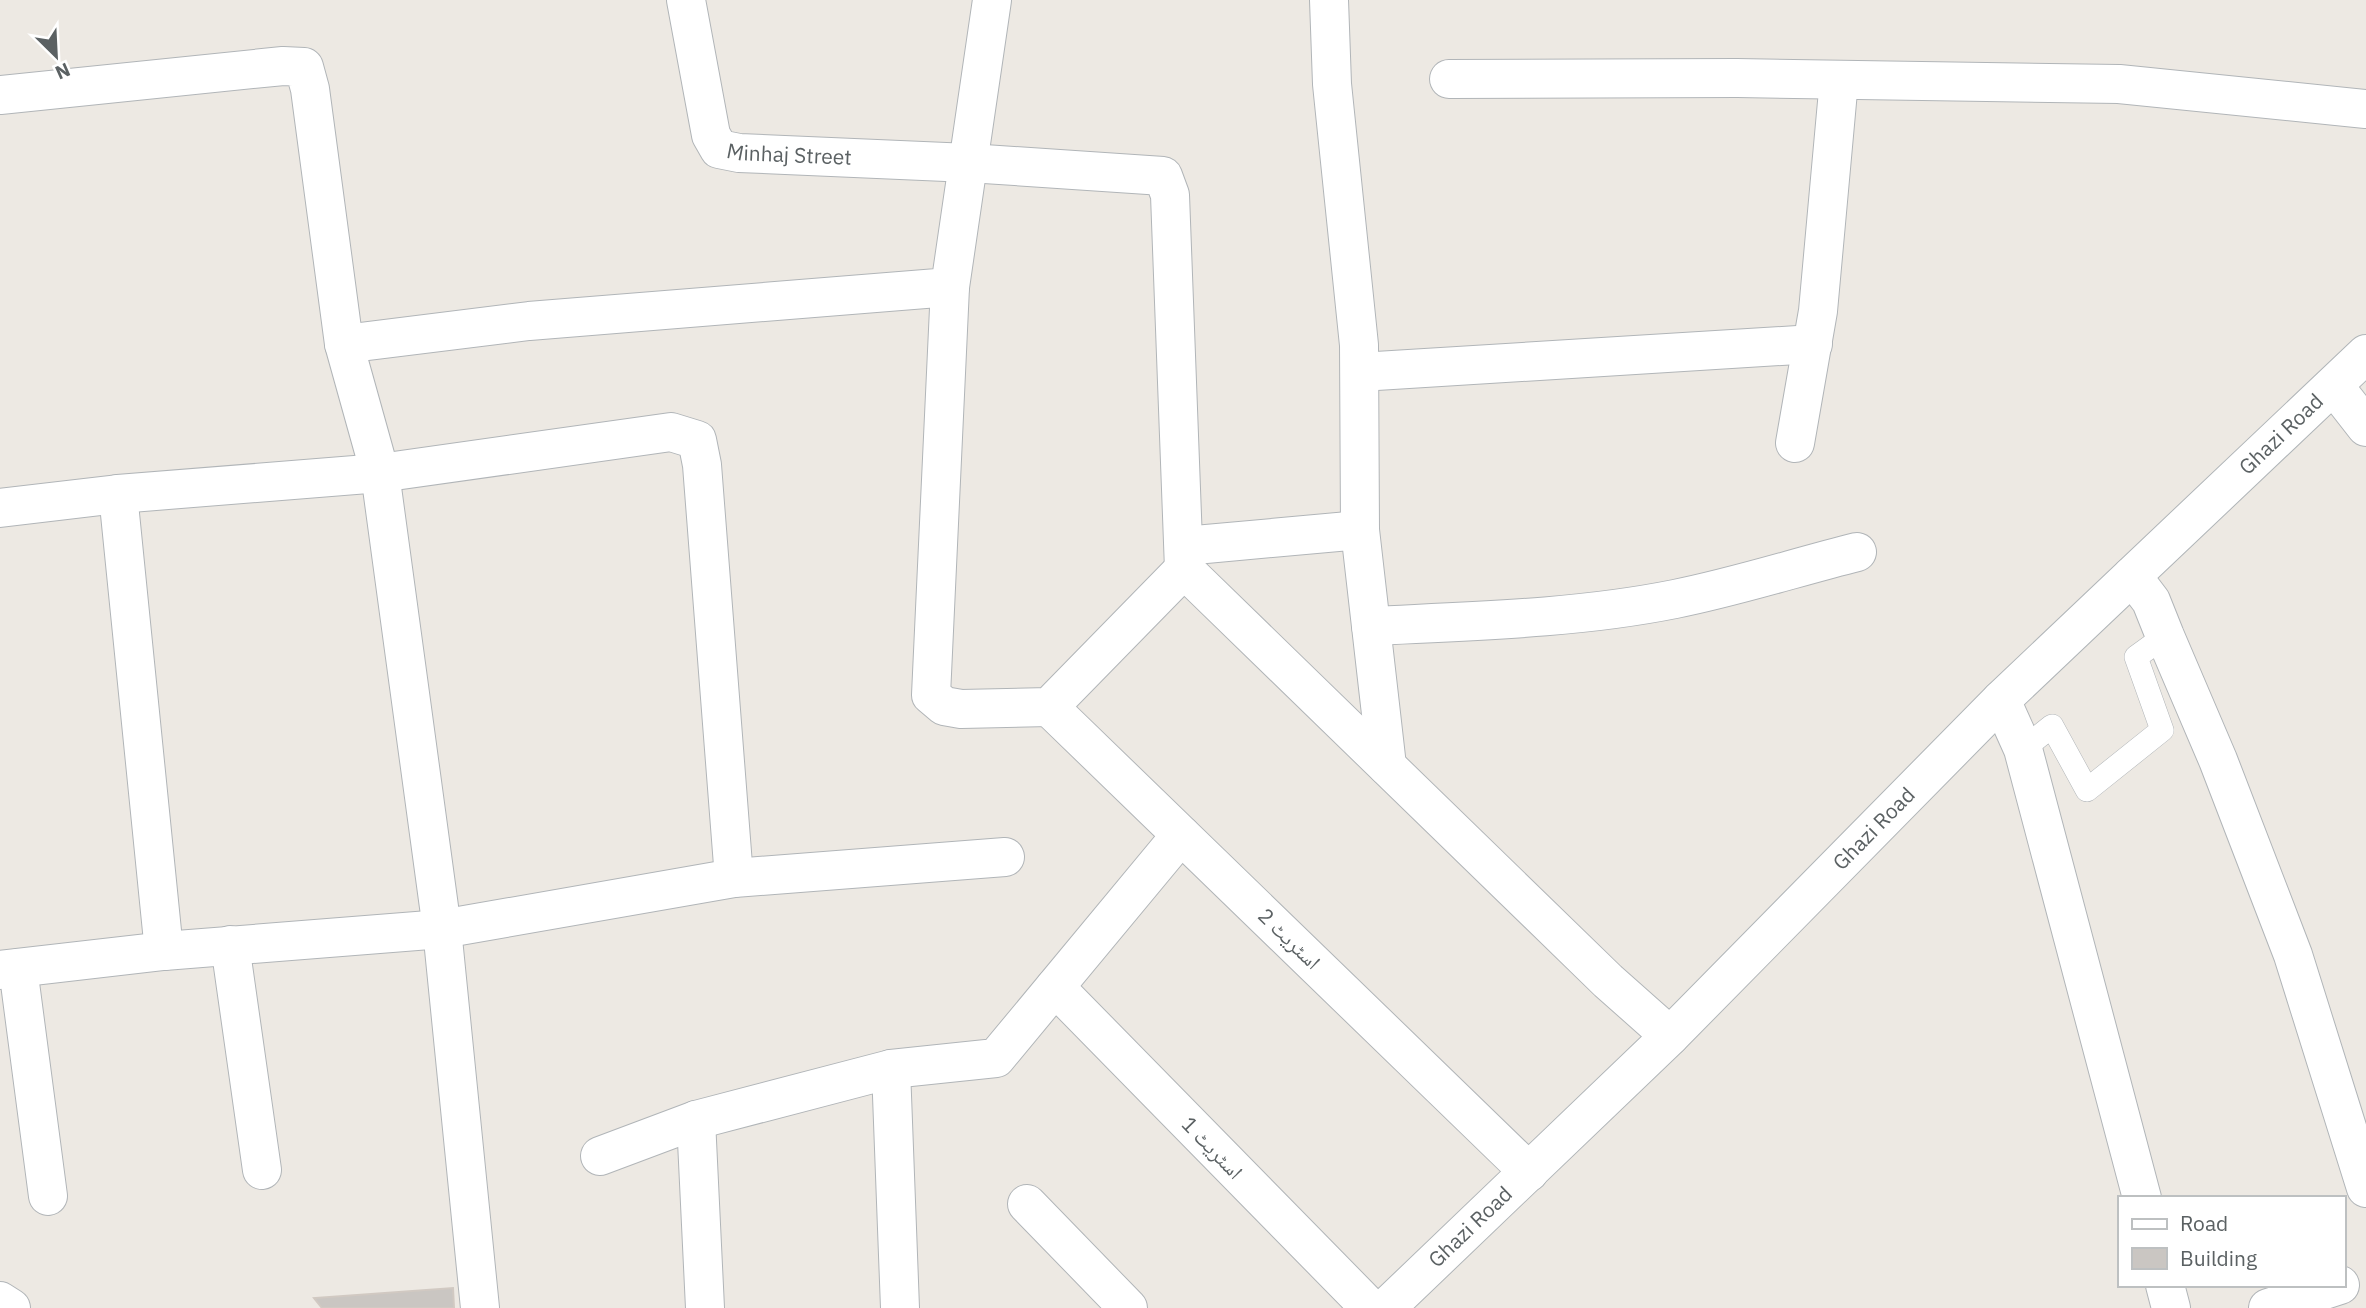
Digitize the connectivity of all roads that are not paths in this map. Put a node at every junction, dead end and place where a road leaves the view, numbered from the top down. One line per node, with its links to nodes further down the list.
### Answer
1 (686, 0): 8 (street, Minhaj Street)
2 (992, 0): 8 (street)
3 (1329, 0): 13 (street)
4 (1449, 79): 5 (street)
5 (1839, 79): 7 (street); 11 (street)
6 (0, 95): 10 (street)
7 (2366, 109)
8 (969, 163): 9 (street); 22 (street)
9 (950, 287): 10 (street); 27 (street)
10 (344, 344): 17 (street)
11 (1813, 344): 13 (street); 16 (street)
12 (2366, 354): 14 (street, Ghazi Road)
13 (1360, 372): 20 (street)
14 (2334, 386): 15 (street); 23 (street, Ghazi Road)
15 (2366, 427)
16 (1795, 443)
17 (380, 473): 18 (street); 32 (street); 33 (street)
18 (118, 494): 19 (street); 35 (street)
19 (0, 508)
20 (1360, 530): 22 (street); 24 (street)
21 (1857, 552): 24 (street)
22 (1184, 557): 27 (street); 29 (street)
23 (2132, 576): 25 (street); 26 (street, Ghazi Road)
24 (1371, 626): 29 (street)
25 (2165, 636): 28 (lane); 44 (street)
26 (2001, 700): 28 (street); 38 (street, Ghazi Road)
27 (1049, 707): 30 (street, اسٹریٹ 2)
28 (2023, 748): 46 (street)
29 (1387, 766): 38 (street)
30 (1181, 835): 37 (street); 43 (street, اسٹریٹ 2)
31 (1005, 857): 32 (street)
32 (734, 878): 33 (street)
33 (442, 929): 34 (street); 54 (street)
34 (230, 945): 35 (street); 42 (street)
35 (164, 951): 36 (street)
36 (9, 969): 45 (street)
37 (1055, 987): 39 (street); 58 (street, اسٹریٹ 1)
38 (1670, 1037): 43 (street, Ghazi Road)
39 (891, 1069): 40 (street); 56 (street)
40 (696, 1120): 41 (street); 55 (street)
41 (600, 1156)
42 (262, 1170)
43 (1529, 1172): 59 (street, Ghazi Road)
44 (2366, 1188)
45 (48, 1196)
46 (2141, 1196)
47 (1027, 1204): 57 (street)
48 (2366, 1277): 49 (street)
49 (2345, 1284)
50 (2166, 1287): 60 (street)
51 (2336, 1287): 61 (street)
52 (0, 1301): 53 (street)
53 (11, 1308)
54 (480, 1308)
55 (705, 1308)
56 (900, 1308)
57 (1128, 1308)
58 (1370, 1308)
59 (1386, 1308)
60 (2171, 1308)
61 (2268, 1308)

